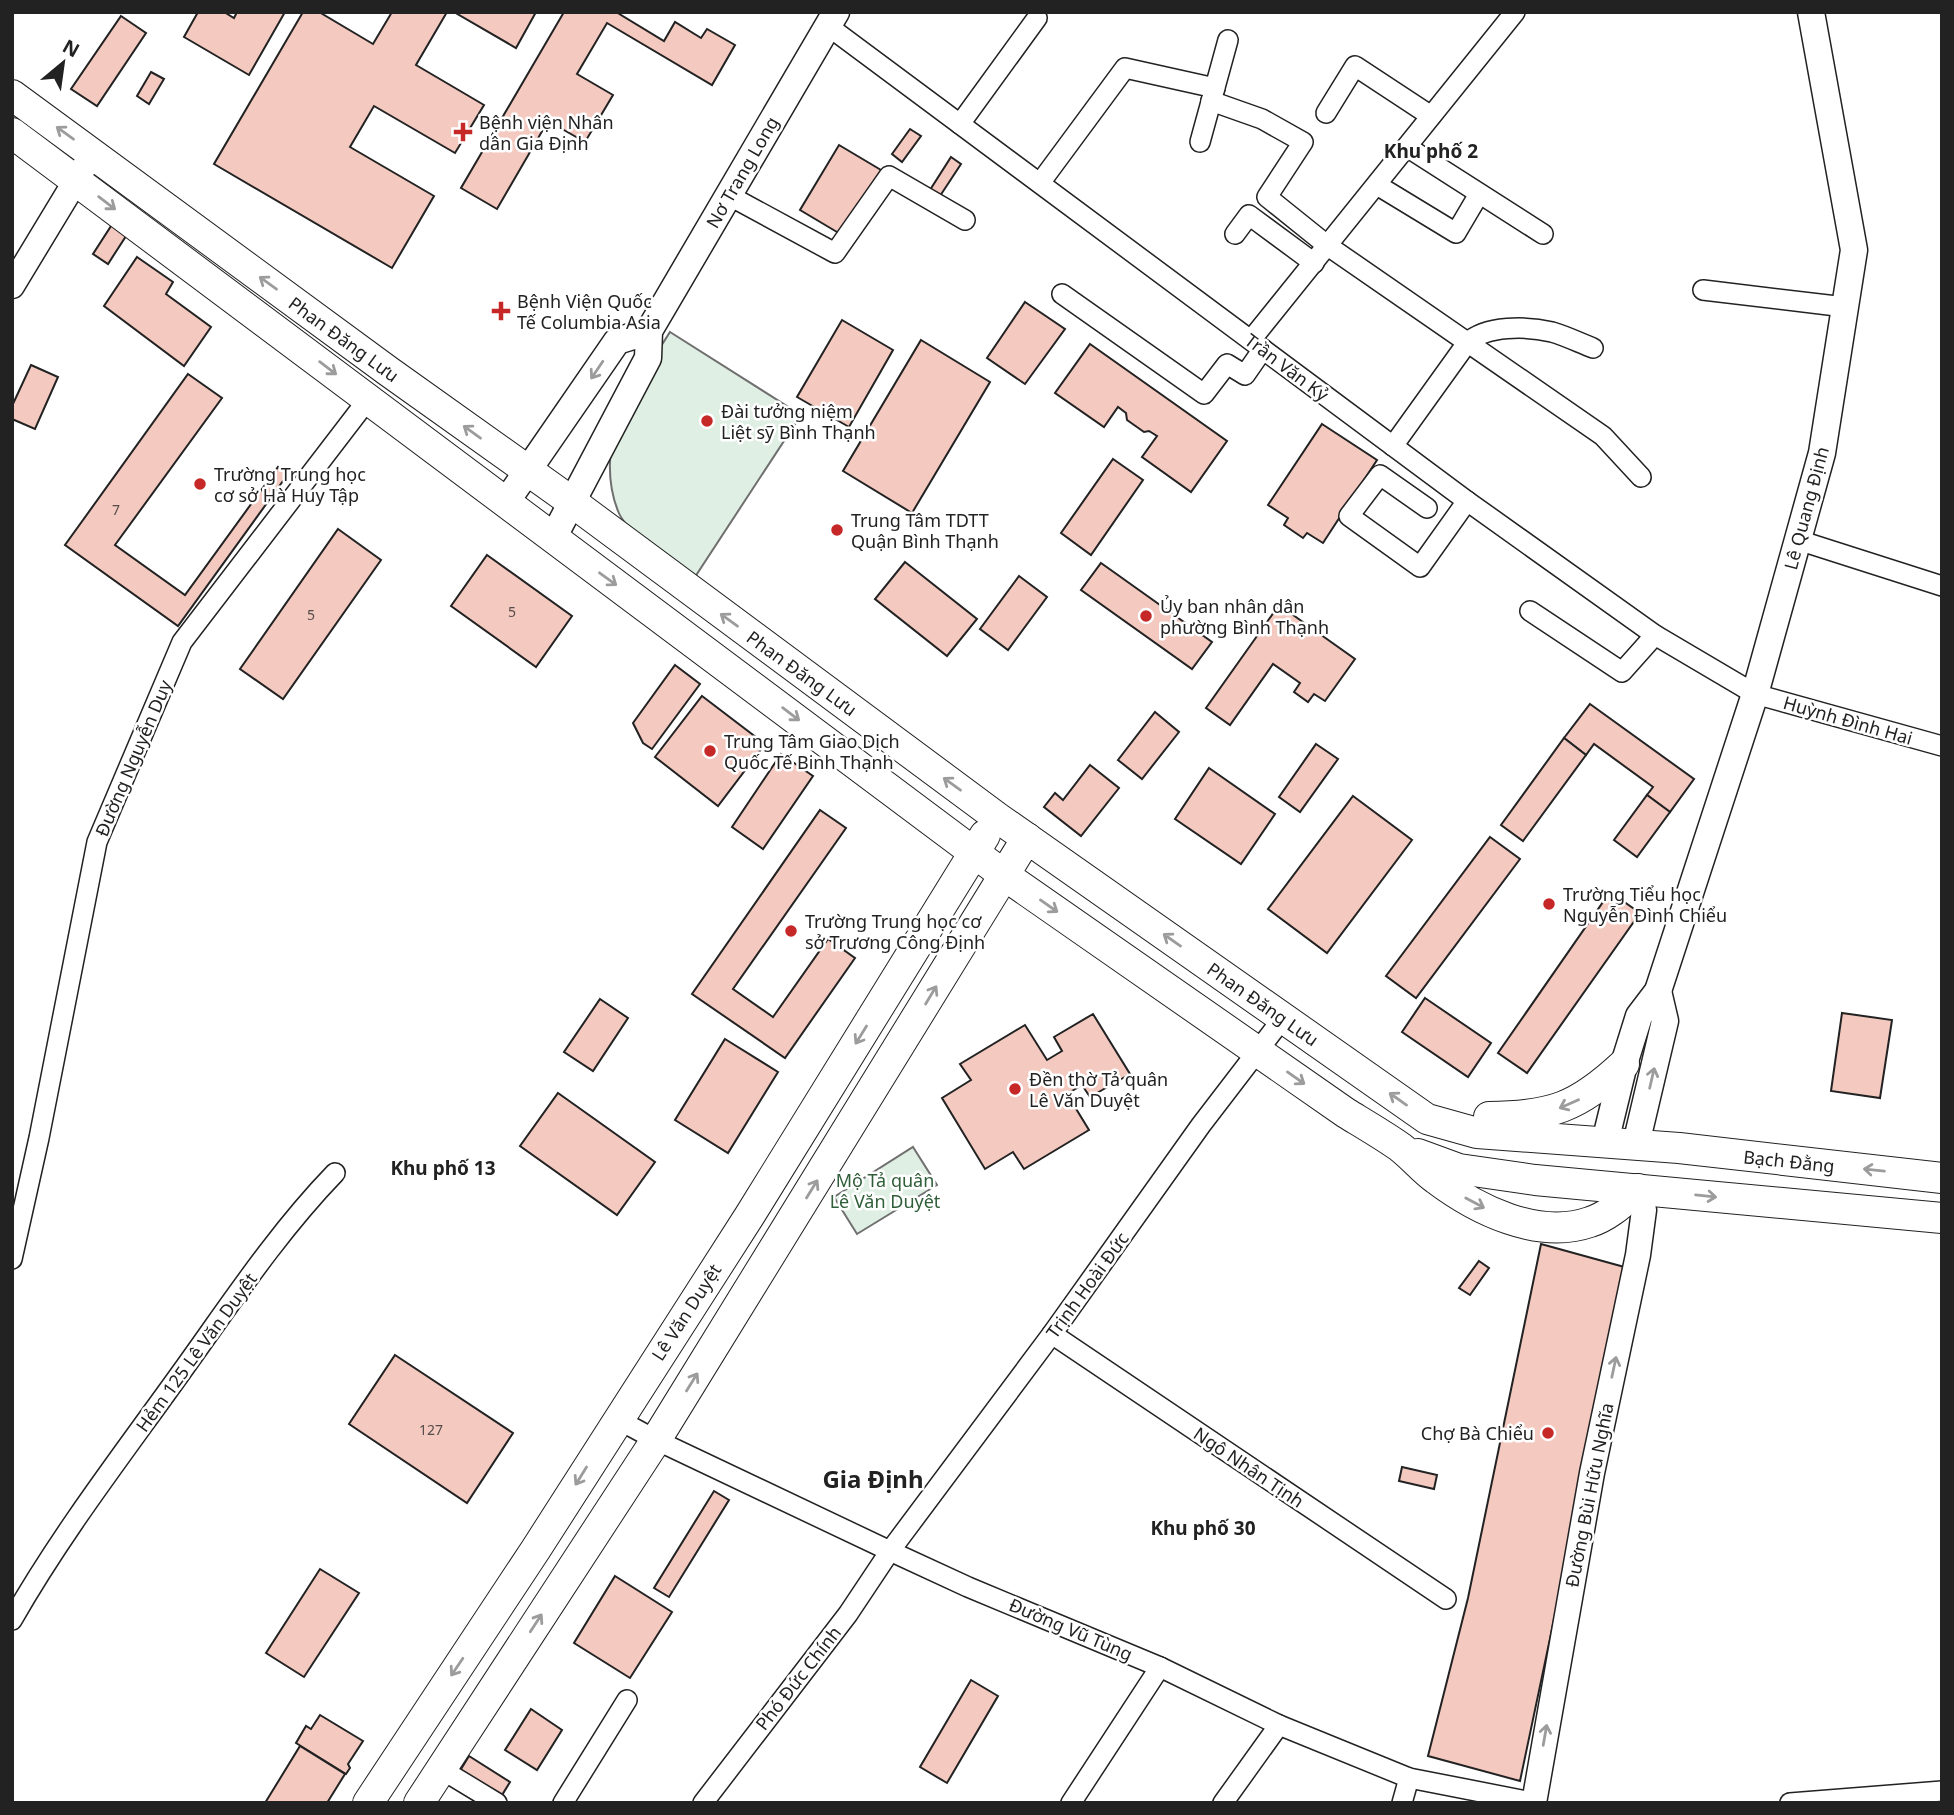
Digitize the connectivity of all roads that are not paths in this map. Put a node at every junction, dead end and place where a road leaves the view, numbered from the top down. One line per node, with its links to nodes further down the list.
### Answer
1 (1515, 12): 9 (street)
2 (1811, 12): 28 (main road, Lê Quang Định)
3 (1037, 18): 10 (street)
4 (832, 19): 10 (street, Trần Văn Kỷ); 19 (main road, Nơ Trang Long)
5 (1228, 40): 6 (street)
6 (1213, 94): 12 (street); 16 (street); 23 (street)
7 (12, 95): 14 (main road, Phan Đăng Lưu, one-way to 7)
8 (1326, 113): 9 (street)
9 (1431, 116): 13 (street)
10 (960, 124): 16 (street, Trần Văn Kỷ)
11 (12, 133): 15 (main road, Phan Đăng Lưu)
12 (1200, 142)
13 (1407, 147): 17 (street); 18 (street)
14 (93, 153): 15 (street); 29 (main road, Phan Đăng Lưu, one-way to 14)
15 (76, 180): 25 (street); 31 (main road, Phan Đăng Lưu, one-way to 31)
16 (1040, 183): 33 (street, Trần Văn Kỷ)
17 (1377, 185): 18 (street); 23 (street)
18 (1479, 194): 22 (street)
19 (728, 195): 20 (street); 30 (main road, Nơ Trang Long)
20 (965, 220)
21 (1235, 234): 24 (street)
22 (1543, 234)
23 (1328, 246): 24 (street); 32 (street)
24 (1314, 263): 33 (street)
25 (12, 286)
26 (1703, 290): 28 (street)
27 (1062, 294): 33 (street)
28 (1845, 307): 44 (main road, Lê Quang Định)
29 (309, 313): 31 (main road); 37 (main road, Phan Đăng Lưu, one-way to 29)
30 (649, 331): 37 (main road, one-way to 37); 41 (main road, Nơ Trang Long)
31 (290, 339): 35 (main road, Phan Đăng Lưu, one-way to 35)
32 (1467, 342): 34 (street); 36 (street); 38 (street)
33 (1257, 344): 36 (street, Trần Văn Kỷ)
34 (1594, 348)
35 (369, 398): 40 (main road, Phan Đăng Lưu); 68 (street, Đường Nguyễn Duy)
36 (1393, 446): 39 (street, Trần Văn Kỷ)
37 (527, 471): 40 (main road); 41 (main road, Phan Đăng Lưu)
38 (1641, 477)
39 (1467, 501): 42 (street); 47 (street, Trần Văn Kỷ)
40 (506, 502): 43 (main road, Phan Đăng Lưu)
41 (572, 502): 43 (main road, Nơ Trang Long); 50 (main road, Phan Đăng Lưu, one-way to 41)
42 (1427, 508)
43 (553, 538): 52 (main road, Phan Đăng Lưu, one-way to 52)
44 (1798, 540): 45 (street); 48 (main road, Lê Quang Định)
45 (1942, 586)
46 (1530, 611): 47 (street)
47 (1654, 635): 48 (street, Trần Văn Kỷ)
48 (1755, 694): 49 (street, Huỳnh Đình Hai); 54 (main road, Lê Quang Định)
49 (1942, 746)
50 (998, 818): 51 (main road, Phan Đăng Lưu); 52 (main road, Lê Văn Duyệt)
51 (1027, 838): 53 (main road); 55 (main road, Phan Đăng Lưu, one-way to 51)
52 (974, 852): 53 (main road, Phan Đăng Lưu); 67 (main road, Lê Văn Duyệt, one-way to 67)
53 (1004, 875): 56 (main road, Phan Đăng Lưu, one-way to 56); 69 (main road, one-way to 53)
54 (1658, 991): 57 (main road, Lê Quang Định); 60 (main road, Lê Quang Định, one-way to 54)
55 (1283, 1018): 56 (street, Trịnh Hoài Đức); 58 (main road, Phan Đăng Lưu, one-way to 55)
56 (1258, 1052): 61 (main road, Phan Đăng Lưu, one-way to 61); 70 (street, Trịnh Hoài Đức)
57 (1624, 1065): 58 (main road, one-way to 58); 59 (main road, Lê Quang Định)
58 (1427, 1119): 59 (main road, Phan Đăng Lưu)
59 (1605, 1142): 60 (main road, Phan Đăng Lưu); 64 (main road)
60 (1636, 1144): 63 (main road, Bạch Đằng, one-way to 60); 65 (main road)
61 (1401, 1148): 64 (main road, Phan Đăng Lưu); 65 (main road, Phan Đăng Lưu, one-way to 65)
62 (335, 1172): 75 (street, Hẻm 125 Lê Văn Duyệt)
63 (1942, 1178)
64 (1600, 1184): 65 (main road, Phan Đăng Lưu)
65 (1638, 1189): 66 (main road, one-way to 66); 90 (street, Đường Bùi Hữu Nghĩa, one-way to 65)
66 (1942, 1218)
67 (732, 1241): 69 (main road); 71 (main road, Lê Văn Duyệt)
68 (12, 1259)
69 (766, 1263): 72 (main road, one-way to 69)
70 (1052, 1334): 73 (street, Trịnh Hoài Đức); 74 (street, Ngô Nhân Tịnh)
71 (617, 1419): 72 (street, Đường Vũ Tùng); 82 (main road, Lê Văn Duyệt, one-way to 82)
72 (656, 1440): 73 (street, Đường Vũ Tùng); 79 (main road, one-way to 72)
73 (890, 1550): 76 (street, Đường Vũ Tùng); 86 (street, Phó Đức Chính)
74 (1446, 1599)
75 (12, 1620)
76 (1160, 1667): 78 (street, Đường Vũ Tùng); 87 (street)
77 (627, 1700): 85 (street)
78 (1279, 1725): 80 (street, Đường Vũ Tùng); 88 (street)
79 (440, 1769): 83 (main road); 84 (street)
80 (1409, 1778): 89 (street); 90 (street, Đường Vũ Tùng)
81 (1942, 1791): 91 (street)
82 (368, 1803)
83 (419, 1803)
84 (497, 1803)
85 (563, 1803)
86 (703, 1803)
87 (1071, 1803)
88 (1223, 1803)
89 (1402, 1803)
90 (1535, 1803)
91 (1790, 1803)

